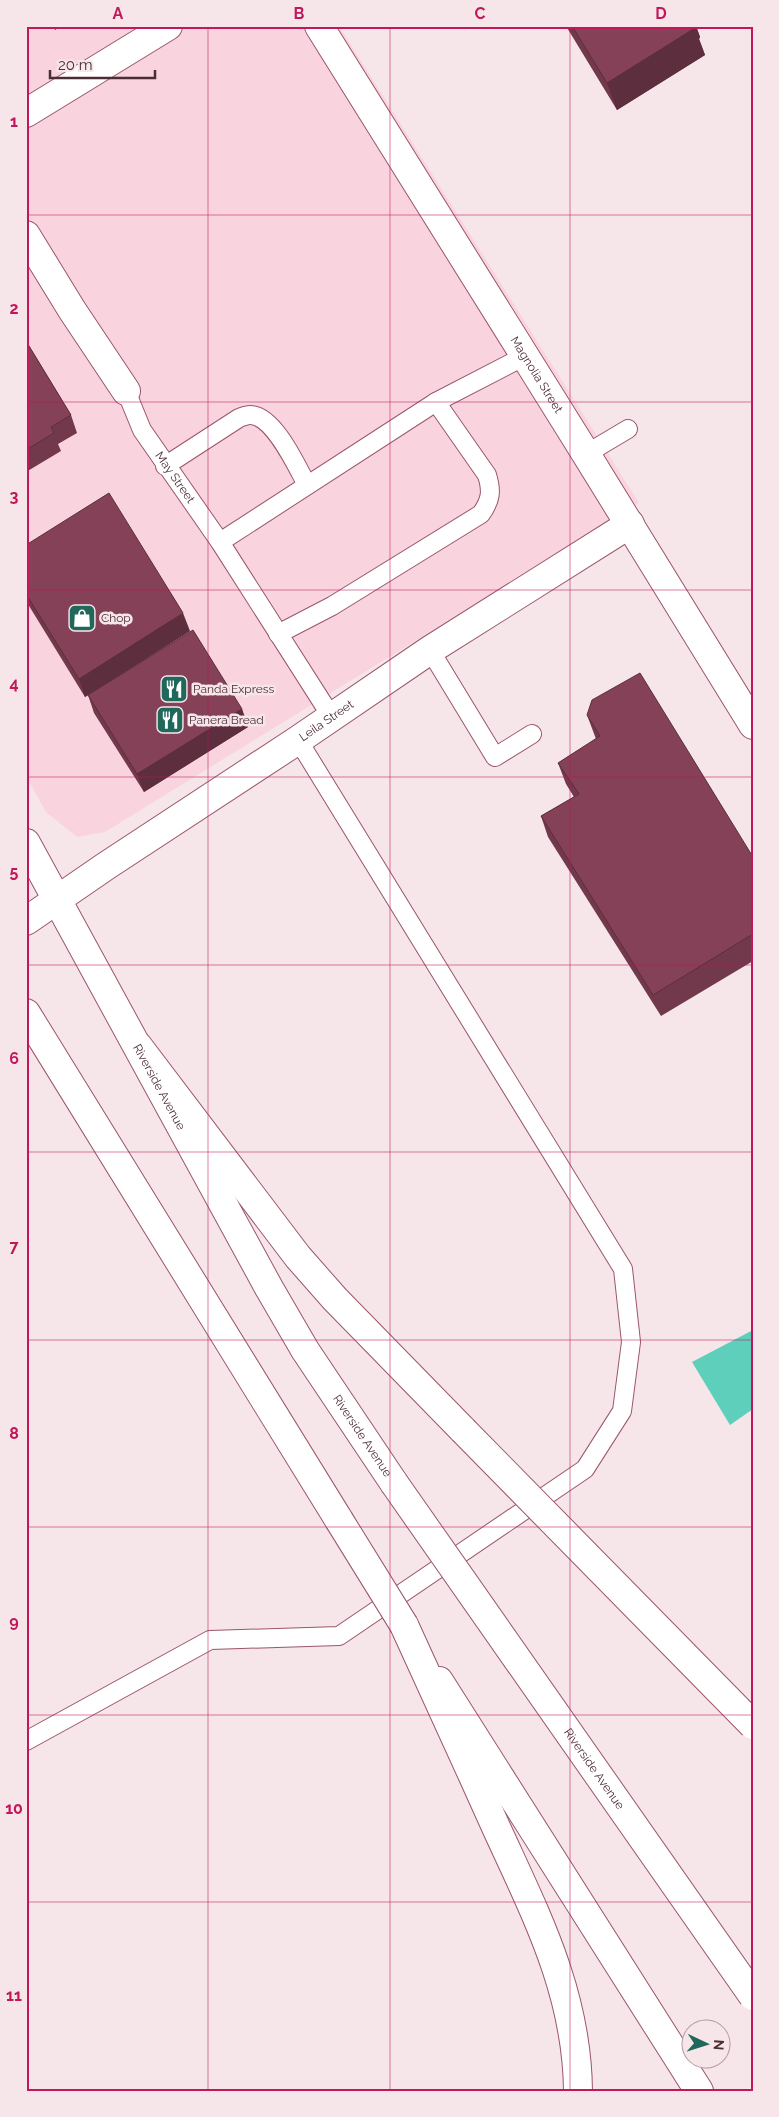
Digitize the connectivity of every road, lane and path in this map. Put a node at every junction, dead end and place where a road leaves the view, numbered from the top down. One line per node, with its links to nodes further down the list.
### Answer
1 (168, 26): 3 (main road)
2 (319, 26): 5 (main road, Magnolia Street)
3 (26, 114)
4 (26, 235): 6 (main road, May Street)
5 (525, 356): 7 (lane); 9 (main road, Magnolia Street)
6 (126, 391): 10 (lane, May Street)
7 (436, 402): 11 (lane); 14 (lane)
8 (628, 429): 9 (lane)
9 (586, 454): 12 (main road, Magnolia Street)
10 (165, 466): 11 (lane); 13 (lane, May Street)
11 (307, 485): 13 (lane)
12 (630, 524): 15 (main road, Leila Street); 17 (main road, Magnolia Street)
13 (220, 542): 14 (lane, May Street)
14 (278, 634): 16 (lane, May Street)
15 (430, 650): 16 (main road, Leila Street); 18 (lane)
16 (331, 716): 19 (main road, Leila Street)
17 (753, 725)
18 (532, 734)
19 (298, 740): 21 (main road, Leila Street); 27 (lane)
20 (26, 843): 21 (main road, Riverside Avenue)
21 (58, 899): 22 (main road, Leila Street); 24 (main road, Riverside Avenue)
22 (26, 921)
23 (26, 1013): 25 (main road, bridge)
24 (138, 1046): 26 (main road, bridge); 28 (main road, Riverside Avenue, bridge)
25 (404, 1624): 29 (main road); 30 (main road)
26 (753, 1725)
27 (26, 1741)
28 (753, 1996)
29 (578, 2091)
30 (698, 2091)

